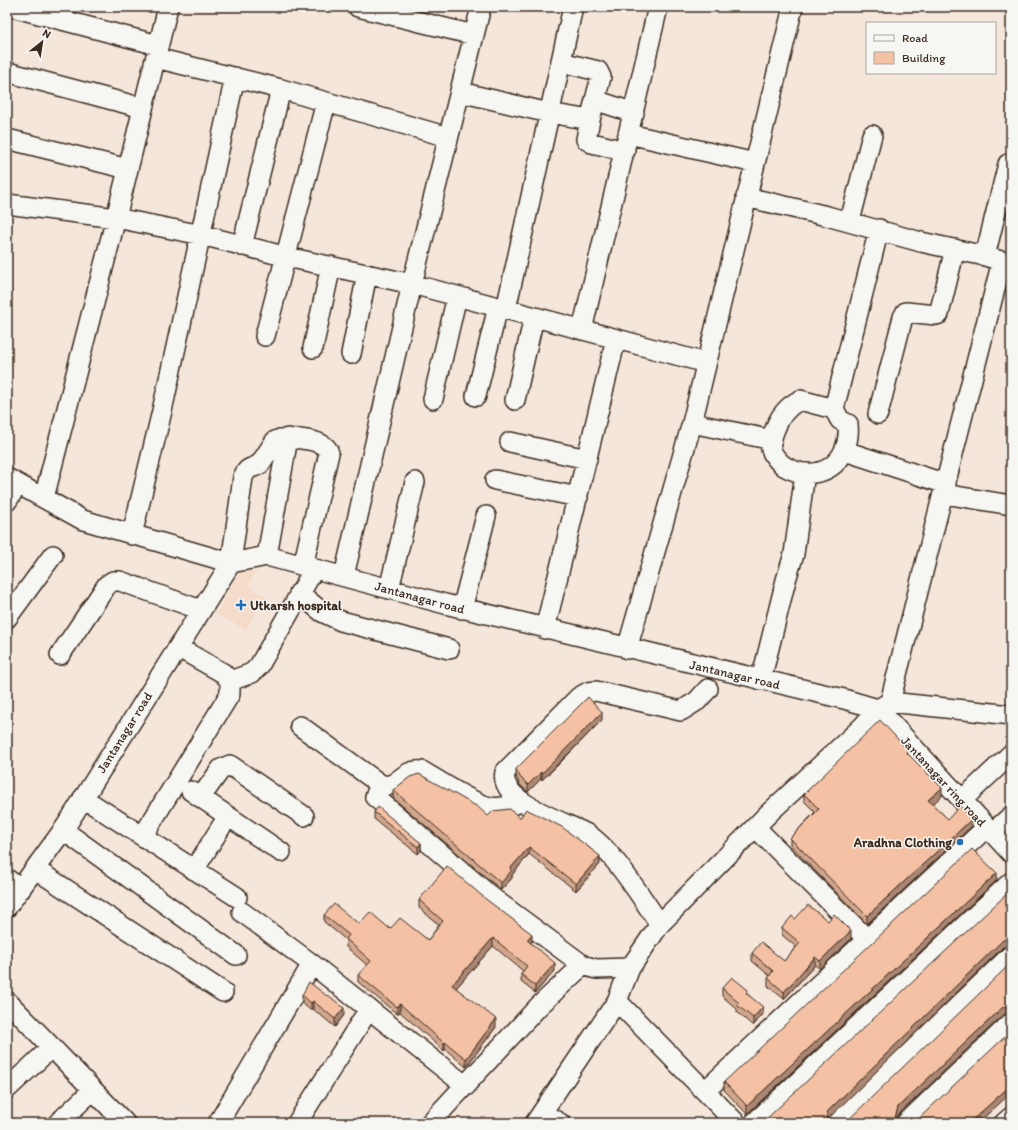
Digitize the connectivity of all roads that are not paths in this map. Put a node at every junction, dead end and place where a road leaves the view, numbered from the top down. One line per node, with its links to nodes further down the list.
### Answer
1 (12, 7): 10 (street)
2 (168, 7): 10 (street)
3 (358, 7): 8 (street)
4 (481, 7): 9 (street)
5 (573, 7): 11 (street)
6 (658, 7): 20 (street)
7 (793, 7): 26 (street)
8 (383, 10): 9 (street)
9 (474, 35): 15 (street)
10 (157, 51): 13 (street); 18 (street)
11 (561, 62): 16 (street); 19 (street)
12 (7, 72): 18 (street)
13 (235, 77): 14 (street); 34 (street)
14 (280, 89): 17 (street); 35 (street)
15 (460, 92): 19 (street); 23 (street)
16 (595, 100): 20 (street); 21 (street)
17 (326, 102): 23 (street); 37 (street)
18 (143, 108): 28 (street)
19 (549, 113): 21 (street); 43 (street)
20 (634, 113): 25 (street)
21 (590, 120): 25 (street)
22 (872, 135): 32 (street)
23 (448, 137): 41 (street)
24 (7, 139): 28 (street)
25 (627, 143): 26 (street); 45 (street)
26 (755, 163): 29 (street)
27 (1008, 164): 38 (street)
28 (128, 169): 31 (street)
29 (746, 197): 32 (street); 50 (street)
30 (7, 204): 31 (street)
31 (116, 218): 34 (street); 68 (street)
32 (850, 222): 33 (street)
33 (879, 229): 36 (street); 54 (street)
34 (202, 235): 35 (street); 72 (street)
35 (242, 246): 37 (street)
36 (956, 249): 38 (street); 55 (street)
37 (286, 257): 39 (street); 46 (street)
38 (999, 260): 66 (street)
39 (331, 266): 40 (street); 48 (street)
40 (368, 274): 41 (street); 49 (street)
41 (412, 284): 42 (street); 77 (street)
42 (457, 296): 43 (street); 52 (street)
43 (502, 308): 44 (street); 51 (street)
44 (534, 317): 45 (street); 53 (street)
45 (582, 330): 47 (street)
46 (265, 336)
47 (616, 339): 50 (street); 61 (street)
48 (313, 348)
49 (351, 354)
50 (706, 363): 56 (street)
51 (476, 396)
52 (433, 399)
53 (515, 400)
54 (834, 409): 58 (street); 60 (street)
55 (878, 414)
56 (692, 423): 58 (street); 86 (street)
57 (288, 438): 74 (street); 75 (street); 76 (street)
58 (772, 440): 62 (street)
59 (510, 442): 61 (street)
60 (846, 451): 62 (street); 66 (street)
61 (587, 459): 67 (street)
62 (805, 473): 88 (street)
63 (495, 480): 67 (street)
64 (13, 481): 68 (street); 69 (street)
65 (415, 482): 78 (street)
66 (945, 489): 70 (street); 91 (street)
67 (578, 497): 83 (street)
68 (44, 498): 72 (street)
69 (7, 501)
70 (1011, 505)
71 (486, 516): 80 (street)
72 (132, 535): 75 (street)
73 (53, 554): 82 (street)
74 (267, 556): 75 (street, Jantanagar road); 76 (street, Jantanagar road)
75 (231, 563): 81 (street, Jantanagar road)
76 (308, 567): 77 (street, Jantanagar road); 79 (street)
77 (344, 576): 78 (street, Jantanagar road)
78 (389, 589): 80 (street, Jantanagar road)
79 (300, 593): 85 (street); 89 (street)
80 (462, 608): 83 (street, Jantanagar road)
81 (201, 610): 84 (street, Jantanagar road); 87 (street)
82 (7, 618)
83 (545, 629): 86 (street, Jantanagar road)
84 (179, 648): 89 (street); 98 (street, Jantanagar road)
85 (450, 649)
86 (627, 649): 88 (street, Jantanagar road)
87 (60, 655)
88 (761, 680): 91 (street, Jantanagar road)
89 (230, 681): 95 (street)
90 (708, 689): 100 (street)
91 (884, 706): 92 (street, Jantanagar road); 99 (street, Jantanagar ring road); 104 (street)
92 (1011, 716)
93 (300, 726): 96 (street)
94 (1011, 754): 99 (street)
95 (176, 783): 97 (street); 107 (street)
96 (380, 784): 100 (street); 120 (street)
97 (201, 797): 101 (street); 102 (street)
98 (83, 798): 105 (street, Jantanagar road); 107 (street)
99 (962, 800): 106 (street, Jantanagar ring road)
100 (522, 802): 115 (street)
101 (228, 816): 108 (street); 111 (street)
102 (304, 816)
103 (1011, 816): 106 (street)
104 (755, 827): 115 (street); 116 (street)
105 (63, 830): 110 (street, Jantanagar road); 117 (street)
106 (990, 830): 109 (street, Jantanagar ring road); 116 (street)
107 (143, 836): 111 (street)
108 (280, 852)
109 (1011, 853)
110 (35, 869): 113 (street, Jantanagar road); 122 (street)
111 (194, 870): 119 (street)
112 (1011, 882): 141 (street)
113 (14, 884): 114 (street, Jantanagar road)
114 (7, 907)
115 (660, 924): 121 (street)
116 (867, 939): 131 (street)
117 (236, 955)
118 (1011, 955): 142 (street)
119 (312, 964): 125 (street); 136 (street)
120 (583, 964): 121 (street); 128 (street)
121 (630, 968): 123 (street)
122 (223, 992)
123 (617, 1001): 131 (street); 133 (street)
124 (7, 1002): 127 (street)
125 (369, 1009): 128 (street); 137 (street)
126 (1011, 1023): 143 (street)
127 (52, 1047): 129 (street); 130 (street)
128 (466, 1086): 138 (street)
129 (7, 1089)
130 (93, 1090): 134 (street); 135 (street)
131 (705, 1091): 140 (street)
132 (1011, 1117): 144 (street)
133 (538, 1118): 139 (street)
134 (58, 1123)
135 (125, 1123)
136 (218, 1123)
137 (297, 1123)
138 (430, 1123)
139 (560, 1123)
140 (736, 1123)
141 (754, 1123)
142 (837, 1123)
143 (906, 1123)
144 (1004, 1123)

